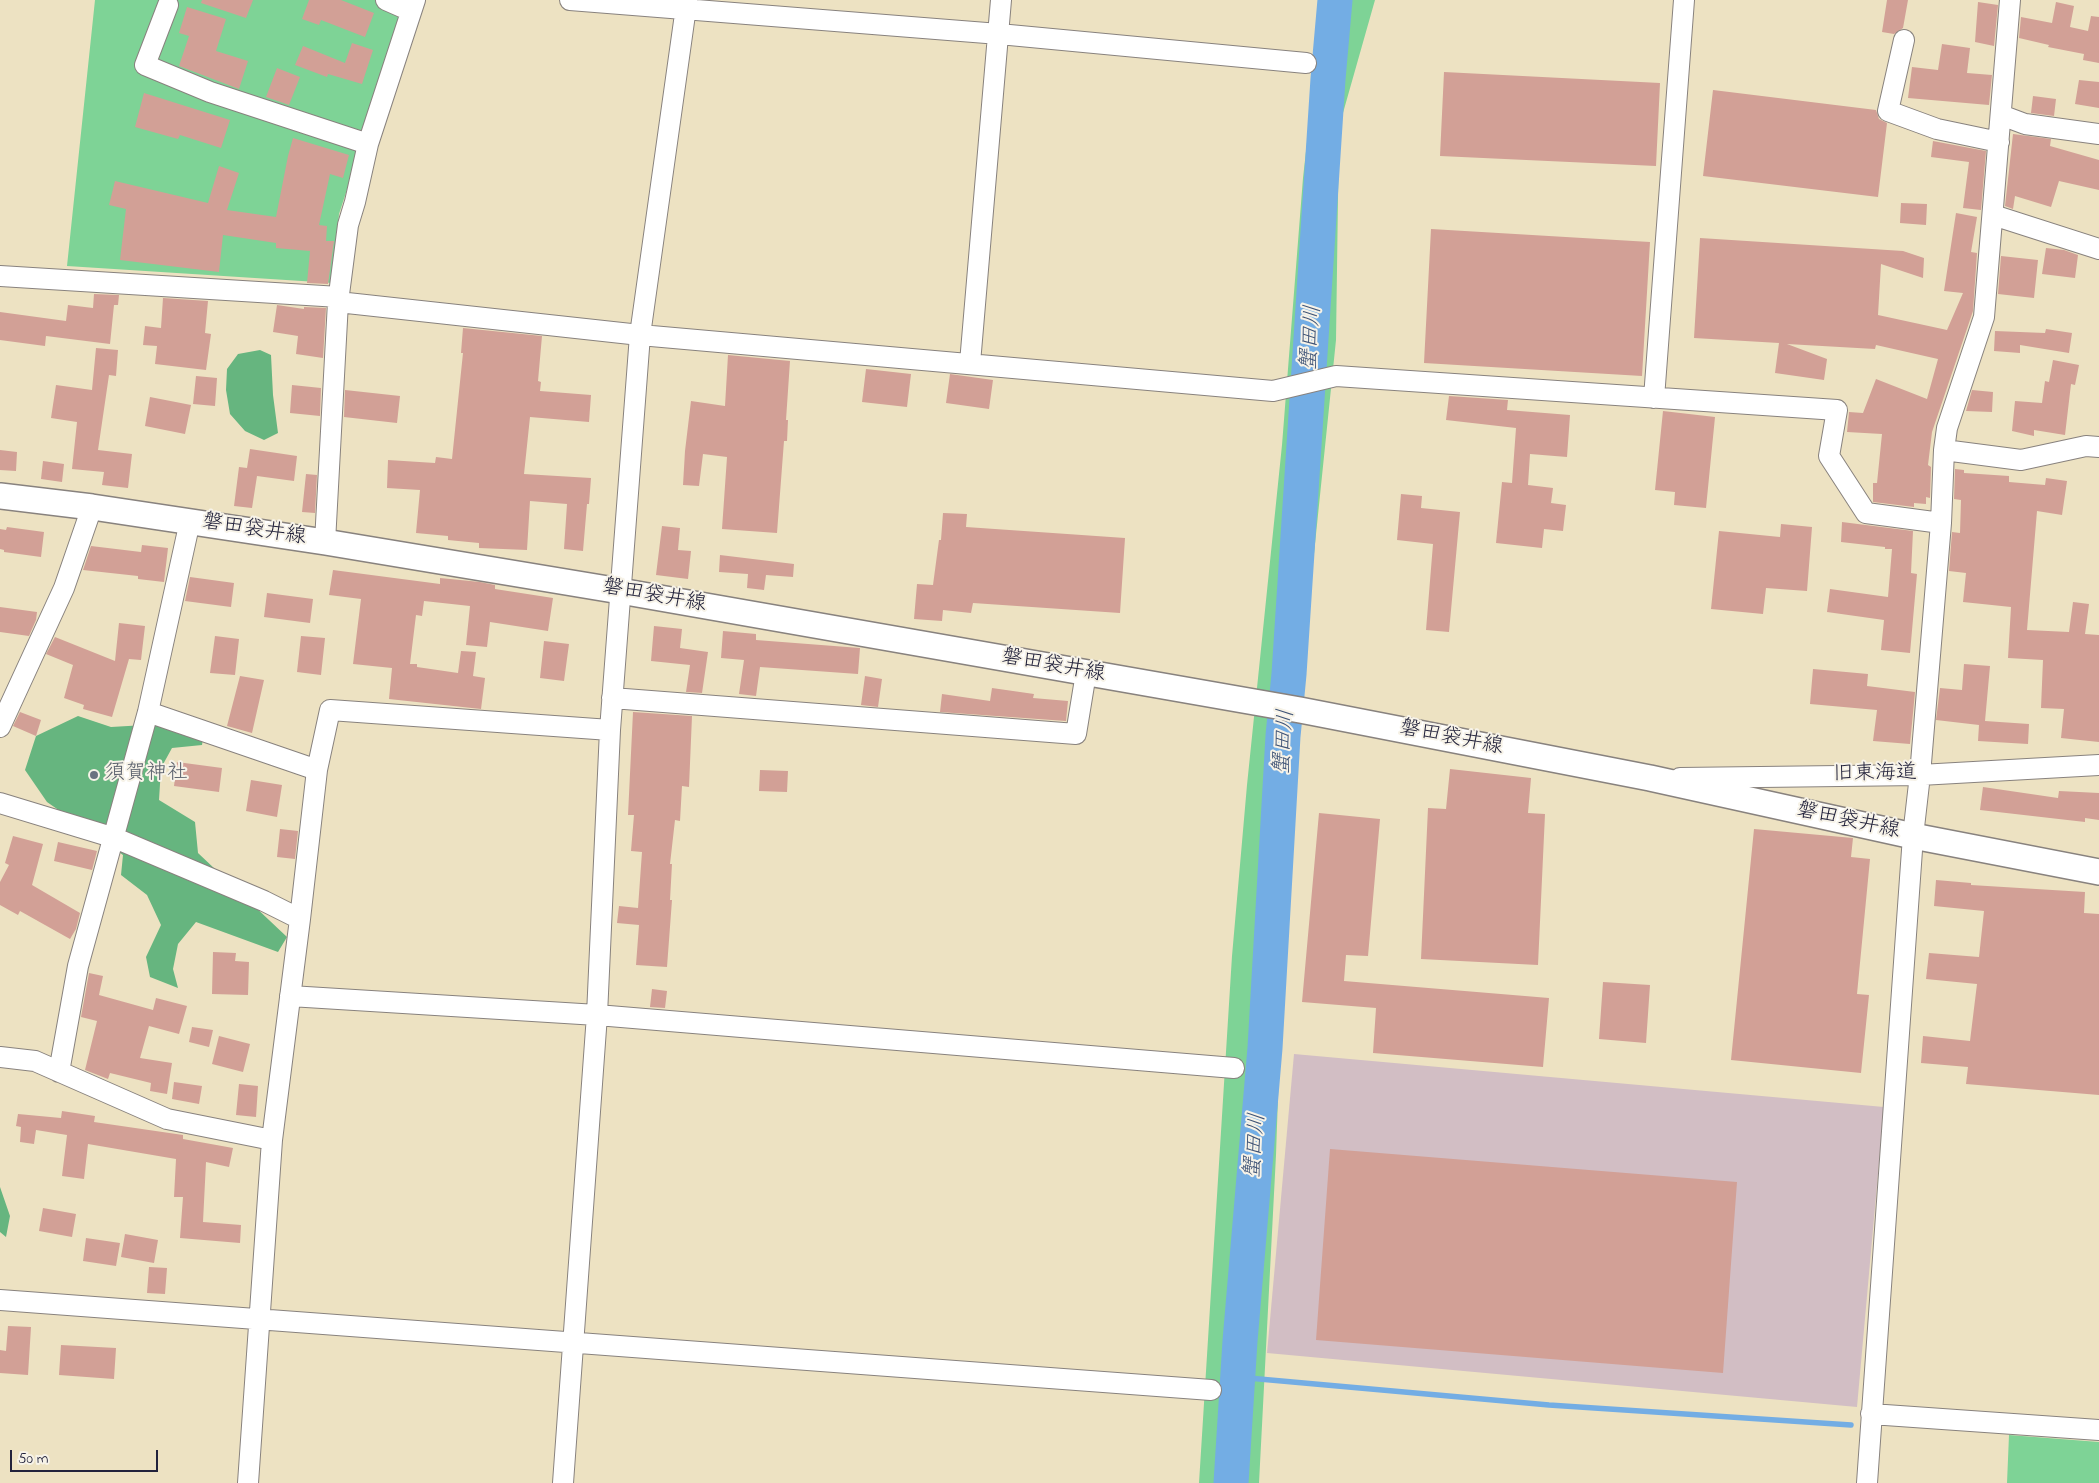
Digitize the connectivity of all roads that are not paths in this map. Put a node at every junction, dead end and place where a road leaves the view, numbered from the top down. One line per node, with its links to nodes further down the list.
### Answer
1 (386, 0): 8 (street)
2 (570, 0): 7 (street)
3 (1001, 0): 9 (street)
4 (1684, 0): 22 (street)
5 (2010, 0): 12 (street)
6 (164, 2): 15 (street)
7 (686, 5): 9 (street); 20 (street)
8 (413, 6): 15 (street)
9 (998, 34): 11 (street); 21 (street)
10 (1904, 40): 14 (street)
11 (1306, 63)
12 (2001, 115): 13 (street); 14 (street)
13 (2099, 134)
14 (1999, 142): 16 (street)
15 (368, 144): 19 (street)
16 (1993, 215): 17 (street); 24 (street)
17 (2099, 249)
18 (0, 276): 19 (street)
19 (338, 300): 20 (street); 29 (street)
20 (640, 335): 21 (street); 30 (street)
21 (970, 363): 22 (street)
22 (1654, 398): 28 (street)
23 (2099, 447): 24 (street)
24 (1944, 450): 28 (street)
25 (0, 496): 26 (main road, 磐田袋井線)
26 (92, 507): 27 (main road, 磐田袋井線); 34 (street)
27 (190, 522): 29 (main road, 磐田袋井線); 33 (street)
28 (1941, 524): 38 (street)
29 (325, 542): 30 (main road, 磐田袋井線)
30 (620, 591): 31 (main road, 磐田袋井線); 32 (street)
31 (1086, 673): 32 (street); 39 (main road, 磐田袋井線)
32 (612, 698): 35 (street)
33 (148, 712): 37 (street); 42 (street)
34 (0, 726)
35 (610, 730): 37 (street); 46 (street)
36 (2099, 766): 38 (street, 旧東海道)
37 (317, 770): 44 (street)
38 (1920, 775): 39 (street, 旧東海道); 41 (street)
39 (1650, 778): 41 (main road, 磐田袋井線)
40 (0, 803): 42 (street)
41 (1913, 836): 43 (main road, 磐田袋井線); 55 (street)
42 (115, 838): 44 (street); 49 (street)
43 (2099, 872)
44 (300, 919): 45 (street)
45 (290, 996): 46 (street); 50 (street)
46 (597, 1015): 48 (street); 53 (street)
47 (0, 1058): 49 (street)
48 (1234, 1068)
49 (59, 1072): 50 (street)
50 (272, 1140): 52 (street)
51 (0, 1300): 52 (street)
52 (260, 1319): 53 (street); 57 (street)
53 (572, 1342): 54 (street); 58 (street)
54 (1211, 1390)
55 (1871, 1414): 56 (street); 59 (street)
56 (2099, 1430)
57 (248, 1483)
58 (563, 1483)
59 (1867, 1483)

